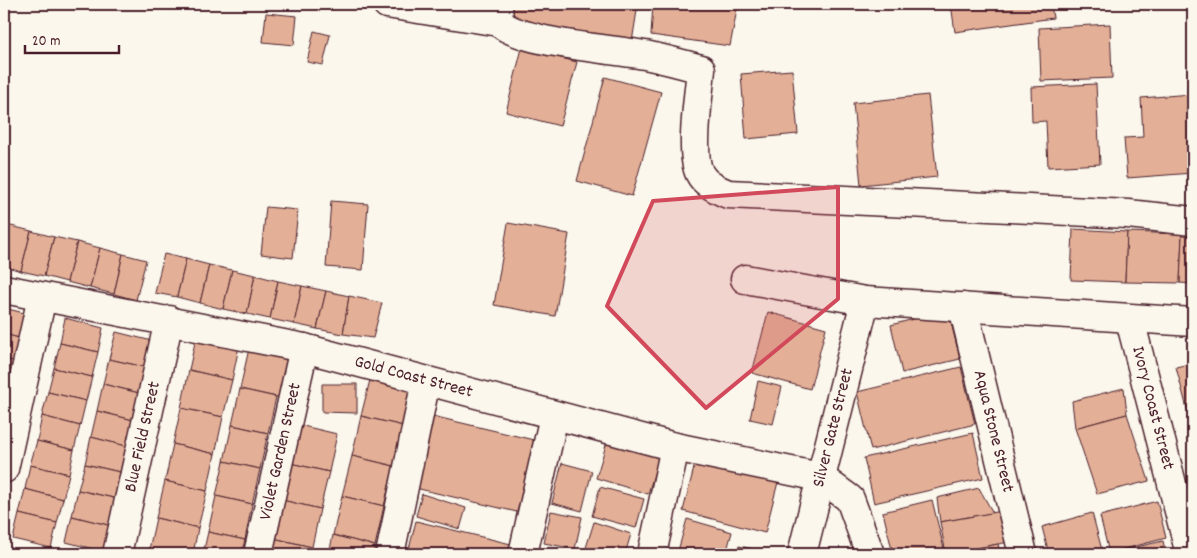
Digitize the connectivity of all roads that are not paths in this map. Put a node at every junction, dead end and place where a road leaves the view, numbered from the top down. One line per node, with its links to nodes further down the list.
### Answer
1 (386, 4): 2 (street)
2 (498, 13): 3 (street)
3 (1193, 221)
4 (745, 279): 7 (street)
5 (4, 289): 6 (street, Gold Coast Street)
6 (42, 297): 9 (street, Gold Coast Street); 16 (street)
7 (865, 301): 8 (street); 17 (street, Silver Gate Street)
8 (963, 307): 10 (street); 25 (street, Aqua Stone Street)
9 (169, 320): 12 (street, Gold Coast Street); 18 (street, Blue Field Street)
10 (1130, 320): 11 (street); 26 (street, Ivory Coast Street)
11 (1193, 322)
12 (304, 348): 13 (street, Gold Coast Street); 19 (street, Violet Garden Street)
13 (426, 381): 14 (street, Gold Coast Street); 20 (street)
14 (554, 416): 15 (street, Gold Coast Street); 21 (street)
15 (675, 447): 17 (street, Gold Coast Street); 22 (street)
16 (4, 469)
17 (820, 477): 23 (street, Silver Gate Street); 24 (street)
18 (117, 554)
19 (258, 554)
20 (390, 554)
21 (523, 554)
22 (652, 554)
23 (802, 554)
24 (870, 554)
25 (1023, 554)
26 (1190, 554)

